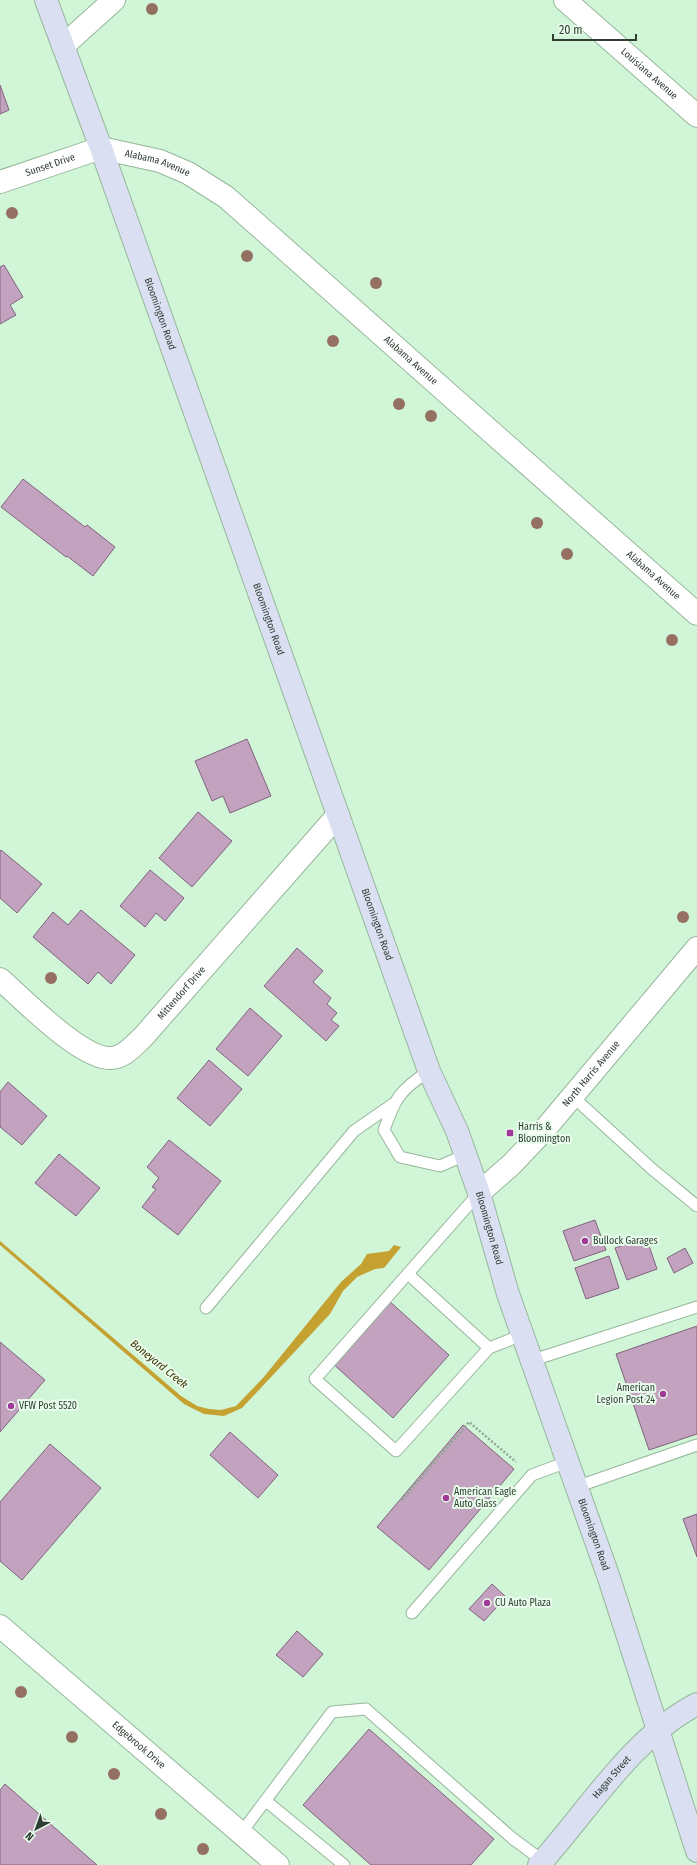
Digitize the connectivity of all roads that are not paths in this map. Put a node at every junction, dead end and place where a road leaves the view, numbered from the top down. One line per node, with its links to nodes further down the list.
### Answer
1 (46, 0): 4 (main road, Bloomington Road)
2 (114, 0): 4 (street)
3 (564, 0): 5 (street, Louisiana Avenue)
4 (63, 46): 6 (main road, Bloomington Road)
5 (697, 116)
6 (101, 148): 7 (street, Sunset Drive); 8 (street, Alabama Avenue); 9 (main road, Bloomington Road)
7 (0, 182)
8 (697, 614)
9 (338, 815): 11 (street, Mittendorf Drive); 12 (main road, Bloomington Road)
10 (697, 948): 13 (street, North Harris Avenue)
11 (0, 979)
12 (429, 1071): 14 (lane); 15 (main road, Bloomington Road)
13 (572, 1096): 16 (street, North Harris Avenue); 17 (lane)
14 (392, 1104): 15 (lane); 20 (lane)
15 (465, 1154): 16 (main road, Bloomington Road)
16 (479, 1193): 18 (lane); 21 (main road, Bloomington Road)
17 (697, 1206)
18 (408, 1274): 22 (lane); 22 (lane)
19 (697, 1307): 23 (lane)
20 (206, 1308)
21 (522, 1335): 22 (lane); 23 (main road, Bloomington Road)
22 (489, 1348)
23 (530, 1360): 25 (main road, Bloomington Road)
24 (697, 1445): 26 (lane)
25 (567, 1462): 26 (main road, Bloomington Road); 27 (lane)
26 (576, 1487): 30 (main road, Bloomington Road)
27 (412, 1614)
28 (0, 1626): 32 (street, Edgebrook Drive)
29 (697, 1704): 30 (main road, Hagan Street)
30 (657, 1730): 33 (main road, Bloomington Road); 34 (main road, Hagan Street)
31 (266, 1800): 32 (lane); 34 (lane); 36 (lane)
32 (241, 1833): 35 (street, Edgebrook Drive)
33 (697, 1851)
34 (541, 1863)
35 (278, 1865)
36 (344, 1865)

